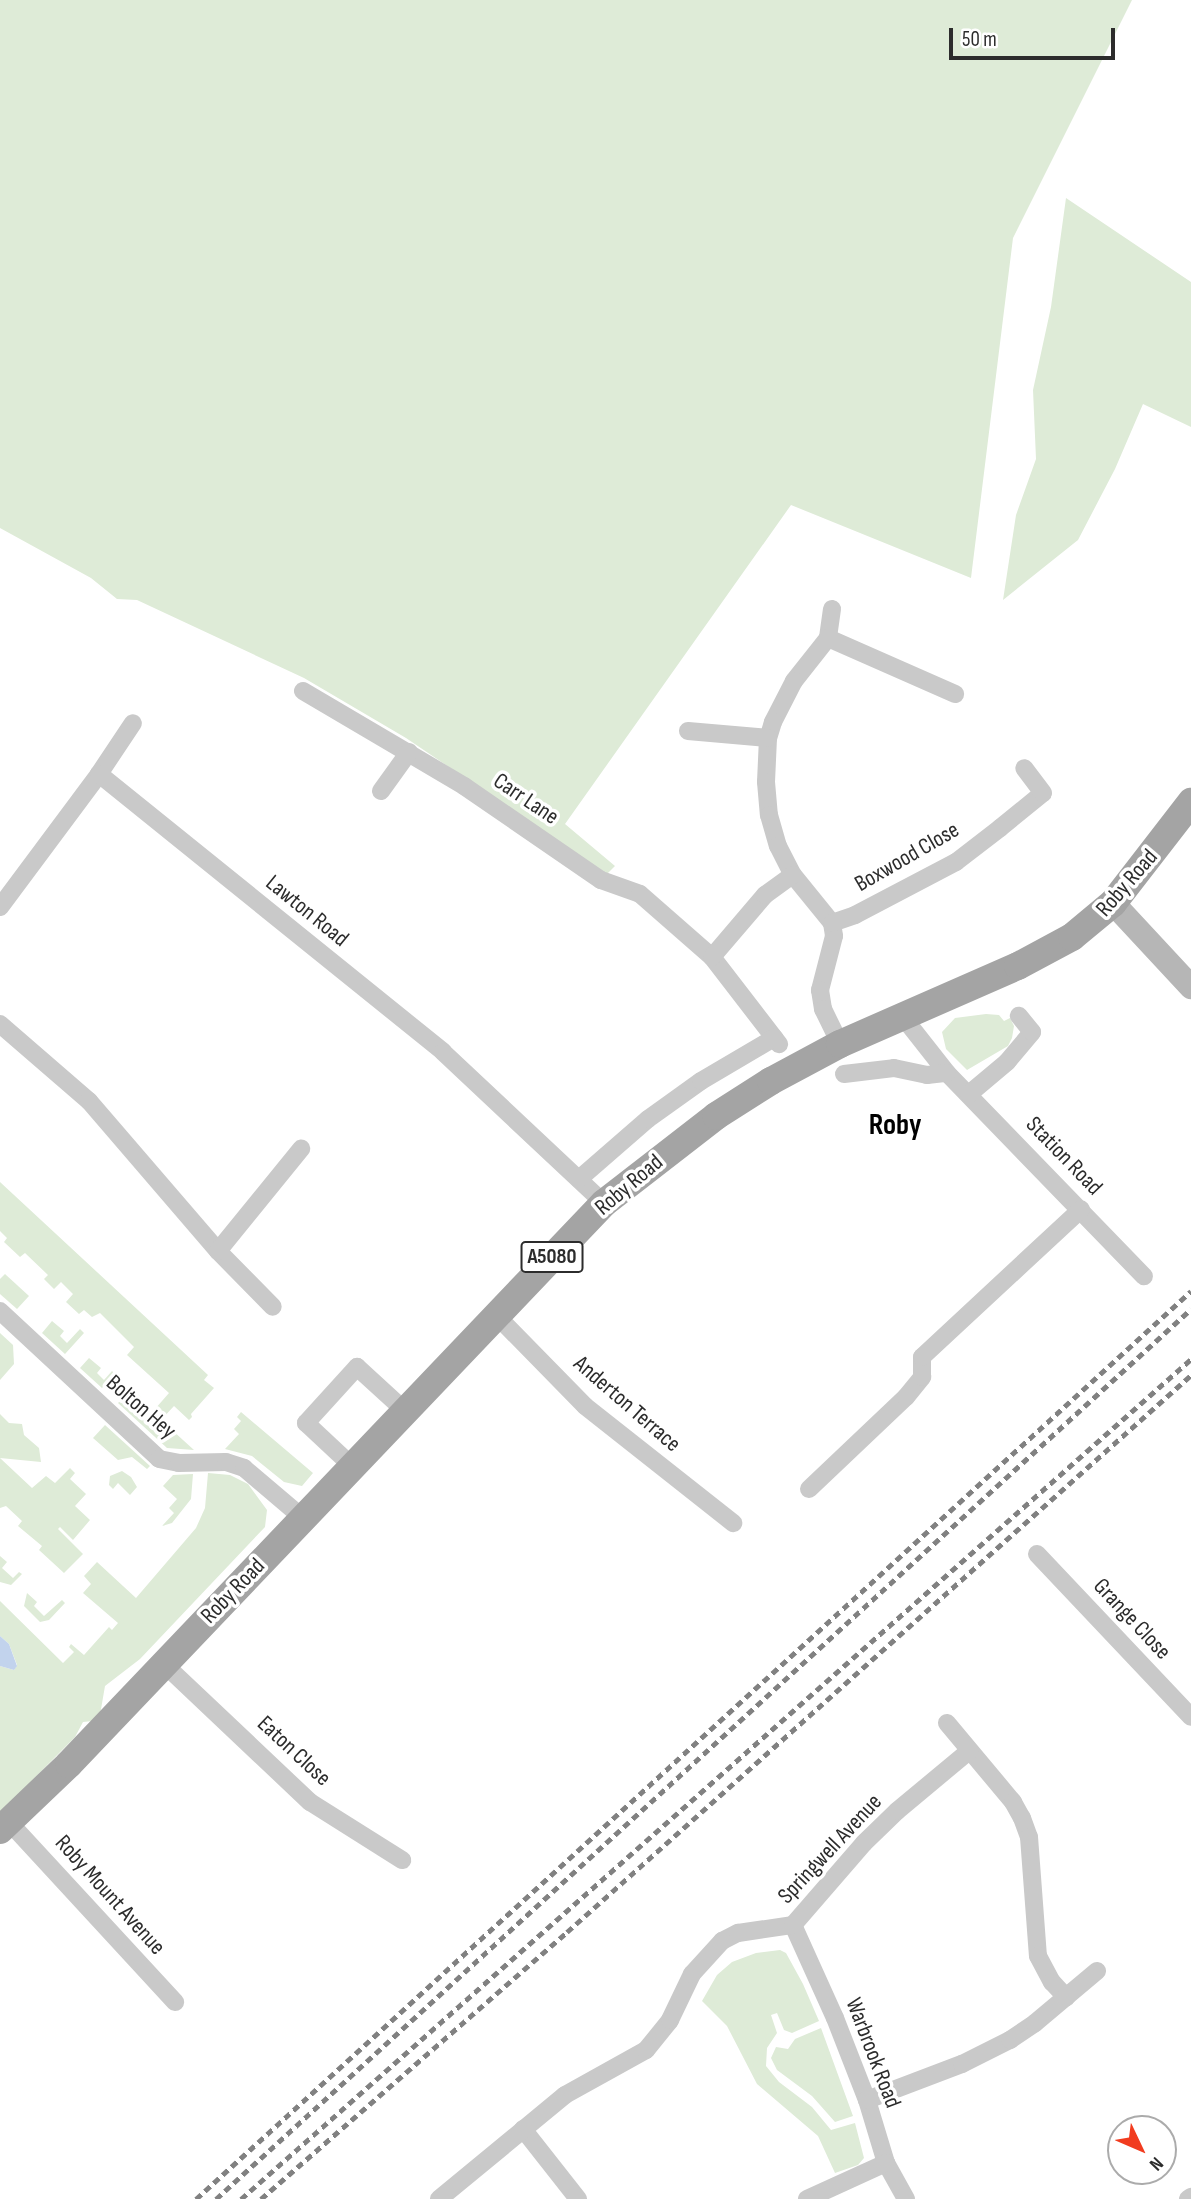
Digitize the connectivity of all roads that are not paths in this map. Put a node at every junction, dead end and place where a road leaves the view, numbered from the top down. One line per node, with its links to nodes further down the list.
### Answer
1 (832, 610): 2 (street)
2 (828, 638): 4 (street); 7 (street)
3 (303, 691): 8 (street, Carr Lane)
4 (955, 694)
5 (133, 723): 10 (street)
6 (688, 731): 7 (street)
7 (768, 738): 13 (street)
8 (409, 752): 11 (street); 17 (street, Carr Lane)
9 (1024, 768): 16 (street, Boxwood Close)
10 (99, 774): 15 (street); 27 (street, Lawton Road)
11 (381, 791)
12 (1191, 803): 14 (main road, Roby Road / A5080)
13 (793, 876): 16 (street); 17 (street)
14 (1113, 903): 18 (street); 20 (main road, Roby Road / A5080)
15 (0, 907)
16 (832, 923): 22 (street)
17 (712, 957): 27 (street, Carr Lane)
18 (1191, 986)
19 (1019, 1016): 25 (street)
20 (903, 1017): 22 (main road, Roby Road / A5080); 23 (street, Station Road)
21 (0, 1024): 30 (street)
22 (841, 1044): 28 (main road, Roby Road / A5080)
23 (947, 1073): 24 (street); 25 (street, Station Road)
24 (844, 1074)
25 (969, 1094): 29 (street, Station Road)
26 (301, 1149): 30 (street)
27 (579, 1179): 28 (street, Lawton Road)
28 (604, 1203): 34 (main road, Roby Road / A5080)
29 (1081, 1209): 31 (street, Station Road); 37 (street)
30 (218, 1251): 32 (street)
31 (1144, 1276)
32 (273, 1307)
33 (0, 1311): 38 (street, Bolton Hey)
34 (496, 1315): 35 (main road, Roby Road / A5080); 39 (street, Anderton Terrace)
35 (404, 1410): 36 (main road, Roby Road / A5080); 36 (street)
36 (352, 1465): 38 (main road, Roby Road / A5080)
37 (809, 1489)
38 (303, 1518): 41 (main road, Roby Road / A5080)
39 (733, 1523)
40 (1037, 1553): 42 (street, Grange Close)
41 (164, 1664): 45 (main road, Roby Road / A5080); 46 (street, Eaton Close)
42 (1191, 1717)
43 (947, 1723): 44 (street)
44 (969, 1751): 47 (street, Springwell Avenue); 49 (street)
45 (5, 1826): 50 (street, Roby Mount Avenue)
46 (402, 1860)
47 (793, 1925): 51 (street, Warbrook Road); 52 (street, Springwell Avenue)
48 (1097, 1971): 49 (street)
49 (1066, 1997): 51 (street)
50 (175, 2002)
51 (867, 2100): 53 (street, Warbrook Road)
52 (523, 2129): 54 (street, Springwell Avenue); 55 (street)
53 (886, 2162): 56 (street); 57 (street, Warbrook Road)
54 (439, 2199)
55 (578, 2199)
56 (807, 2199)
57 (906, 2199)

